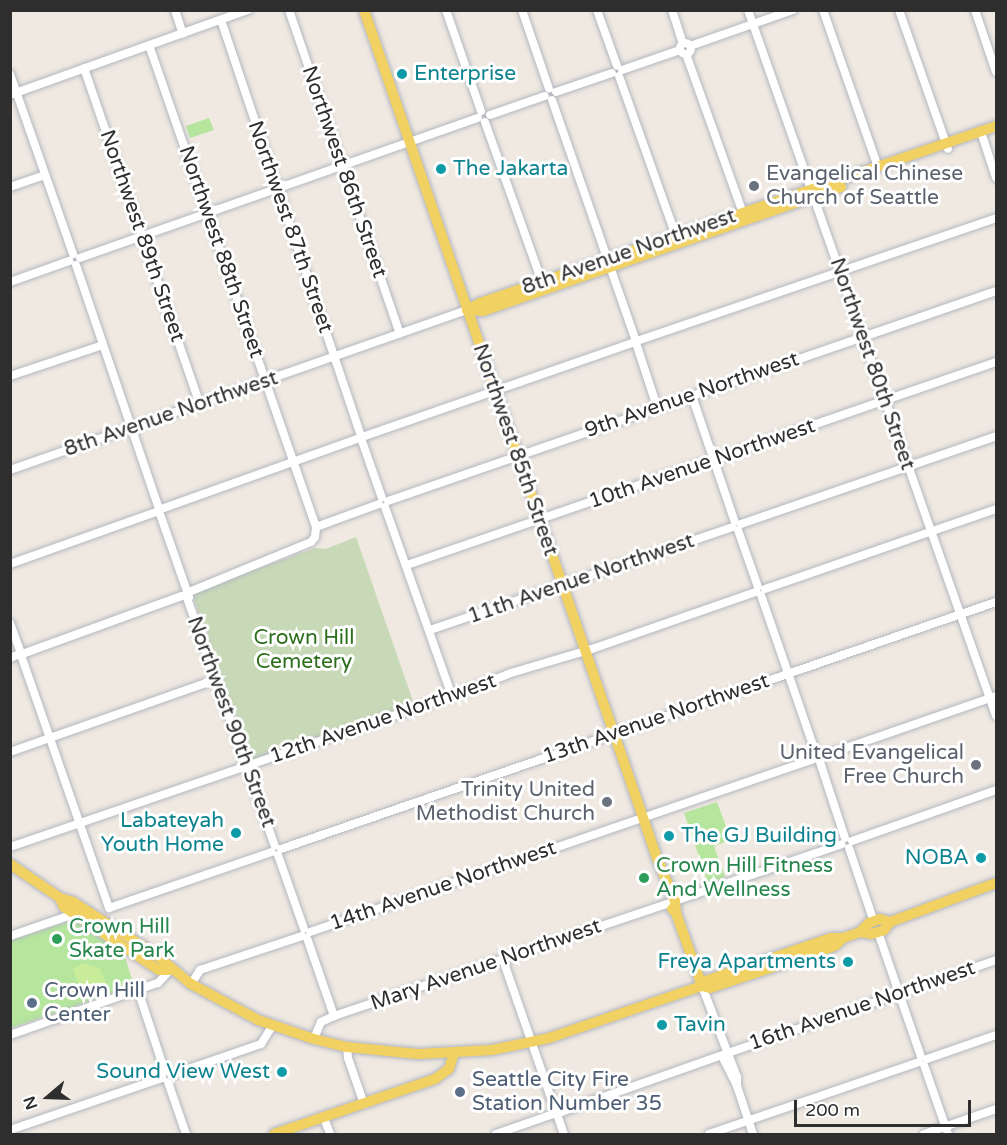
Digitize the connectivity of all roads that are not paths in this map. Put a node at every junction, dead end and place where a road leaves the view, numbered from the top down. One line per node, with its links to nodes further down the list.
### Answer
1 (175, 10): 16 (street)
2 (248, 10): 14 (street)
3 (289, 10): 31 (street, Northwest 86th Street)
4 (364, 10): 29 (main road, Northwest 85th Street)
5 (446, 10): 25 (street)
6 (522, 10): 24 (street)
7 (597, 10): 20 (street)
8 (672, 10): 18 (street)
9 (748, 10): 15 (street, Northwest 80th Street)
10 (793, 10): 15 (street)
11 (824, 10): 32 (street)
12 (899, 10): 30 (street)
13 (975, 10): 21 (street)
14 (221, 20): 16 (street); 36 (street, Northwest 87th Street)
15 (753, 25): 18 (street); 37 (street, Northwest 80th Street)
16 (183, 34): 17 (street)
17 (149, 45): 19 (street); 38 (street, Northwest 88th Street)
18 (685, 48): 20 (street); 39 (street)
19 (84, 68): 23 (street); 41 (street, Northwest 89th Street)
20 (618, 71): 24 (street); 42 (street)
21 (996, 72)
22 (10, 74): 23 (street, Northwest 90th Street)
23 (14, 94): 33 (street, Northwest 90th Street)
24 (551, 94): 25 (street); 44 (street)
25 (483, 117): 29 (street); 47 (street)
26 (996, 126): 28 (main road, 8th Avenue Northwest)
27 (996, 132): 28 (main road, 8th Avenue Northwest)
28 (982, 134): 30 (main road, 8th Avenue Northwest); 34 (street)
29 (408, 142): 31 (street); 49 (main road, Northwest 85th Street)
30 (947, 147): 32 (main road, 8th Avenue Northwest); 37 (main road, 8th Avenue Northwest)
31 (342, 166): 36 (street); 50 (street, Northwest 86th Street)
32 (878, 167): 37 (main road, 8th Avenue Northwest)
33 (45, 175): 35 (street); 43 (street, Northwest 90th Street)
34 (996, 178)
35 (10, 187)
36 (277, 189): 38 (street); 54 (street, Northwest 87th Street)
37 (811, 194): 39 (main road, 8th Avenue Northwest); 44 (main road, 8th Avenue Northwest); 45 (street, Northwest 80th Street)
38 (208, 213): 41 (street); 57 (street, Northwest 88th Street)
39 (743, 213): 42 (main road, 8th Avenue Northwest)
40 (996, 218): 45 (street)
41 (142, 236): 43 (street); 61 (street, Northwest 89th Street)
42 (676, 236): 44 (main road, 8th Avenue Northwest)
43 (74, 260): 46 (street); 53 (street, Northwest 90th Street)
44 (609, 263): 47 (main road, 8th Avenue Northwest); 49 (main road, 8th Avenue Northwest); 52 (street)
45 (839, 271): 51 (street, Northwest 80th Street); 52 (street)
46 (10, 282)
47 (542, 282): 49 (main road, 8th Avenue Northwest)
48 (996, 291): 51 (street, 9th Avenue Northwest)
49 (467, 310): 50 (street, 8th Avenue Northwest); 58 (main road, Northwest 85th Street)
50 (400, 334): 54 (street, 8th Avenue Northwest)
51 (863, 337): 59 (street, 9th Avenue Northwest); 60 (street, Northwest 80th Street)
52 (636, 342): 58 (street); 62 (street)
53 (103, 345): 56 (street); 63 (street, Northwest 90th Street)
54 (334, 357): 57 (street, 8th Avenue Northwest); 65 (street, Northwest 87th Street)
55 (996, 362): 60 (street, 10th Avenue Northwest)
56 (10, 376)
57 (265, 381): 61 (street, 8th Avenue Northwest); 68 (street, Northwest 88th Street)
58 (494, 389): 65 (street); 66 (main road, Northwest 85th Street)
59 (692, 396): 62 (street, 9th Avenue Northwest); 67 (street)
60 (885, 401): 67 (street, 10th Avenue Northwest); 69 (street, Northwest 80th Street)
61 (200, 404): 63 (street, 8th Avenue Northwest)
62 (657, 407): 66 (street, 9th Avenue Northwest)
63 (131, 428): 70 (street, 8th Avenue Northwest); 73 (street, Northwest 90th Street)
64 (996, 436): 69 (street, 11th Avenue Northwest)
65 (361, 437): 68 (street); 71 (street, Northwest 87th Street)
66 (517, 455): 71 (street, 9th Avenue Northwest); 74 (main road, Northwest 85th Street)
67 (714, 459): 74 (street, 10th Avenue Northwest); 76 (street)
68 (293, 462): 73 (street); 75 (street, Northwest 88th Street)
69 (908, 466): 76 (street, 11th Avenue Northwest); 77 (street, Northwest 80th Street)
70 (10, 470)
71 (384, 502): 75 (street, 9th Avenue Northwest); 79 (street, Northwest 87th Street)
72 (996, 509): 77 (street, 12th Avenue Northwest)
73 (159, 510): 78 (street); 82 (street, Northwest 90th Street)
74 (539, 519): 79 (street, 10th Avenue Northwest); 80 (main road, Northwest 85th Street)
75 (316, 526): 82 (street)
76 (737, 526): 80 (street, 11th Avenue Northwest); 81 (street)
77 (931, 531): 81 (street, 12th Avenue Northwest); 84 (street, Northwest 80th Street)
78 (10, 564)
79 (407, 566): 86 (street, Northwest 87th Street)
80 (562, 585): 86 (street, 11th Avenue Northwest); 87 (main road, Northwest 85th Street)
81 (760, 591): 87 (street, 12th Avenue Northwest); 89 (street)
82 (186, 594): 88 (street); 90 (street, Northwest 90th Street)
83 (996, 602): 84 (street, 13th Avenue Northwest)
84 (960, 613): 89 (street, 13th Avenue Northwest); 92 (street, Northwest 80th Street)
85 (10, 623): 88 (street)
86 (430, 630): 91 (street, Northwest 87th Street)
87 (585, 651): 91 (street, 12th Avenue Northwest); 94 (main road, Northwest 85th Street)
88 (19, 655): 95 (street)
89 (789, 673): 94 (street, 13th Avenue Northwest); 97 (street)
90 (217, 680): 95 (street); 98 (street, Northwest 90th Street)
91 (452, 696): 98 (street, 12th Avenue Northwest)
92 (993, 697): 93 (street, Northwest 80th Street); 97 (street, 14th Avenue Northwest)
93 (996, 716)
94 (614, 734): 100 (main road, Northwest 85th Street); 104 (street, 13th Avenue Northwest)
95 (50, 739): 96 (street); 101 (street)
96 (10, 752)
97 (818, 758): 100 (street, 14th Avenue Northwest); 102 (street)
98 (248, 766): 101 (street, 12th Avenue Northwest); 104 (street, Northwest 90th Street)
99 (996, 790): 102 (street, Mary Avenue Northwest)
100 (643, 818): 108 (main road, Northwest 85th Street); 113 (street, 14th Avenue Northwest)
101 (78, 822): 103 (street, 12th Avenue Northwest); 109 (street)
102 (847, 843): 108 (street, Mary Avenue Northwest); 112 (street)
103 (10, 847)
104 (277, 850): 109 (street, 13th Avenue Northwest); 113 (street, Northwest 90th Street)
105 (10, 864): 107 (main road)
106 (996, 884): 112 (main road)
107 (60, 898): 110 (main road); 111 (main road)
108 (674, 906): 118 (street, Mary Avenue Northwest); 122 (main road, Northwest 85th Street)
109 (110, 908): 111 (street)
110 (71, 912): 114 (street); 120 (main road)
111 (101, 919): 120 (main road)
112 (876, 927): 115 (main road); 124 (street)
113 (306, 934): 121 (street, 14th Avenue Northwest); 125 (street, Northwest 90th Street)
114 (10, 936)
115 (843, 938): 116 (main road); 117 (main road)
116 (820, 942): 117 (main road); 122 (main road)
117 (805, 956): 122 (main road)
118 (503, 960): 125 (street, Mary Avenue Northwest); 130 (street)
119 (996, 960): 124 (street, 16th Avenue Northwest)
120 (170, 970): 121 (main road); 123 (street)
121 (190, 984): 126 (main road)
122 (702, 986): 130 (main road); 134 (street, Northwest 85th Street)
123 (138, 990): 127 (street); 136 (street)
124 (899, 993): 134 (street, 16th Avenue Northwest); 135 (street)
125 (334, 1016): 129 (street, Mary Avenue Northwest)
126 (273, 1025): 129 (main road); 136 (street)
127 (10, 1035)
128 (996, 1035): 135 (street)
129 (314, 1039): 131 (main road)
130 (532, 1042): 132 (main road); 140 (street)
131 (347, 1047): 133 (main road); 138 (street)
132 (474, 1052): 133 (main road); 137 (main road)
133 (454, 1053): 137 (main road)
134 (725, 1054): 140 (street, 16th Avenue Northwest); 142 (street, Northwest 85th Street)
135 (923, 1061): 142 (street); 144 (street)
136 (166, 1077): 143 (street); 145 (street)
137 (435, 1079): 138 (main road)
138 (364, 1104): 141 (main road)
139 (996, 1109): 144 (street)
140 (557, 1113): 148 (street, 16th Avenue Northwest); 149 (street)
141 (324, 1118): 146 (main road); 147 (street)
142 (748, 1121): 150 (street); 151 (street, Northwest 85th Street)
143 (10, 1130)
144 (947, 1131): 152 (street)
145 (186, 1134)
146 (274, 1134)
147 (330, 1134)
148 (496, 1134)
149 (564, 1134)
150 (709, 1134)
151 (753, 1134)
152 (924, 1134)

